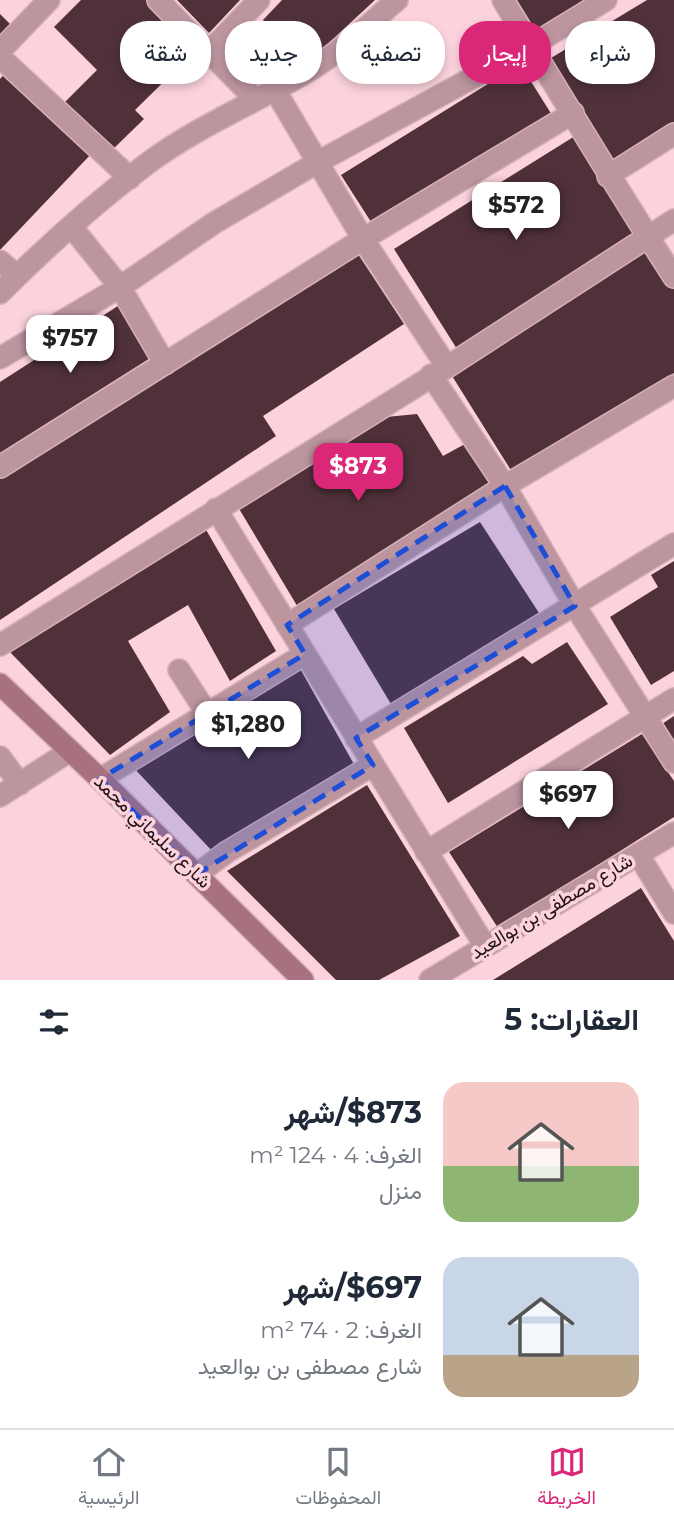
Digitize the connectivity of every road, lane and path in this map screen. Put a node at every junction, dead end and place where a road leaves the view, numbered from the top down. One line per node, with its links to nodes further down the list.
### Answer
1 (49, 0): 11 (street)
2 (158, 0): 7 (street)
3 (259, 0): 10 (street)
4 (397, 0): 16 (street)
5 (503, 0): 8 (street)
6 (606, 0): 9 (street)
7 (179, 21)
8 (516, 21)
9 (551, 34)
10 (211, 50)
11 (0, 51)
12 (211, 54): 17 (street)
13 (0, 57): 22 (street)
14 (551, 78): 18 (street)
15 (461, 84): 20 (street)
16 (275, 90): 17 (street); 20 (street)
17 (255, 99): 22 (street)
18 (573, 113): 21 (street); 26 (street)
19 (674, 134): 21 (street)
20 (318, 162): 26 (street); 30 (street)
21 (608, 176): 25 (street)
22 (130, 177): 24 (street)
23 (674, 220): 25 (street)
24 (71, 226): 28 (street); 30 (street)
25 (648, 236): 29 (street); 34 (street)
26 (363, 239): 33 (street); 34 (street)
27 (0, 261): 28 (street)
28 (17, 276): 31 (street)
29 (674, 276)
30 (120, 287): 32 (street); 33 (street)
31 (0, 293)
32 (0, 358)
33 (164, 364): 36 (street)
34 (439, 371): 37 (street); 38 (street)
35 (674, 386): 37 (street)
36 (0, 467)
37 (505, 486): 40 (street); 41 (street)
38 (216, 509): 41 (street); 42 (street)
39 (674, 544): 40 (street)
40 (575, 606): 48 (street); 49 (street)
41 (287, 625): 43 (street)
42 (0, 645)
43 (305, 654): 47 (street); 49 (street)
44 (179, 670): 47 (street)
45 (0, 684): 50 (street, شارع سليماني محمد)
46 (674, 699): 48 (street)
47 (208, 715): 54 (street)
48 (645, 717): 52 (street); 58 (street)
49 (356, 738): 53 (street)
50 (70, 751): 54 (street, شارع سليماني محمد); 55 (street)
51 (0, 757): 55 (street)
52 (674, 762)
53 (373, 765): 58 (street); 60 (street)
54 (100, 779): 60 (street, شارع سليماني محمد)
55 (20, 784): 56 (street)
56 (0, 796)
57 (674, 833): 59 (street, شارع مصطفى بن بوالعيد)
58 (426, 852): 62 (street)
59 (638, 854): 61 (street); 62 (street, شارع مصطفى بن بوالعيد)
60 (197, 874): 63 (street, شارع سليماني محمد)
61 (674, 913)
62 (485, 946): 64 (street, شارع مصطفى بن بوالعيد)
63 (303, 980)
64 (429, 980)

